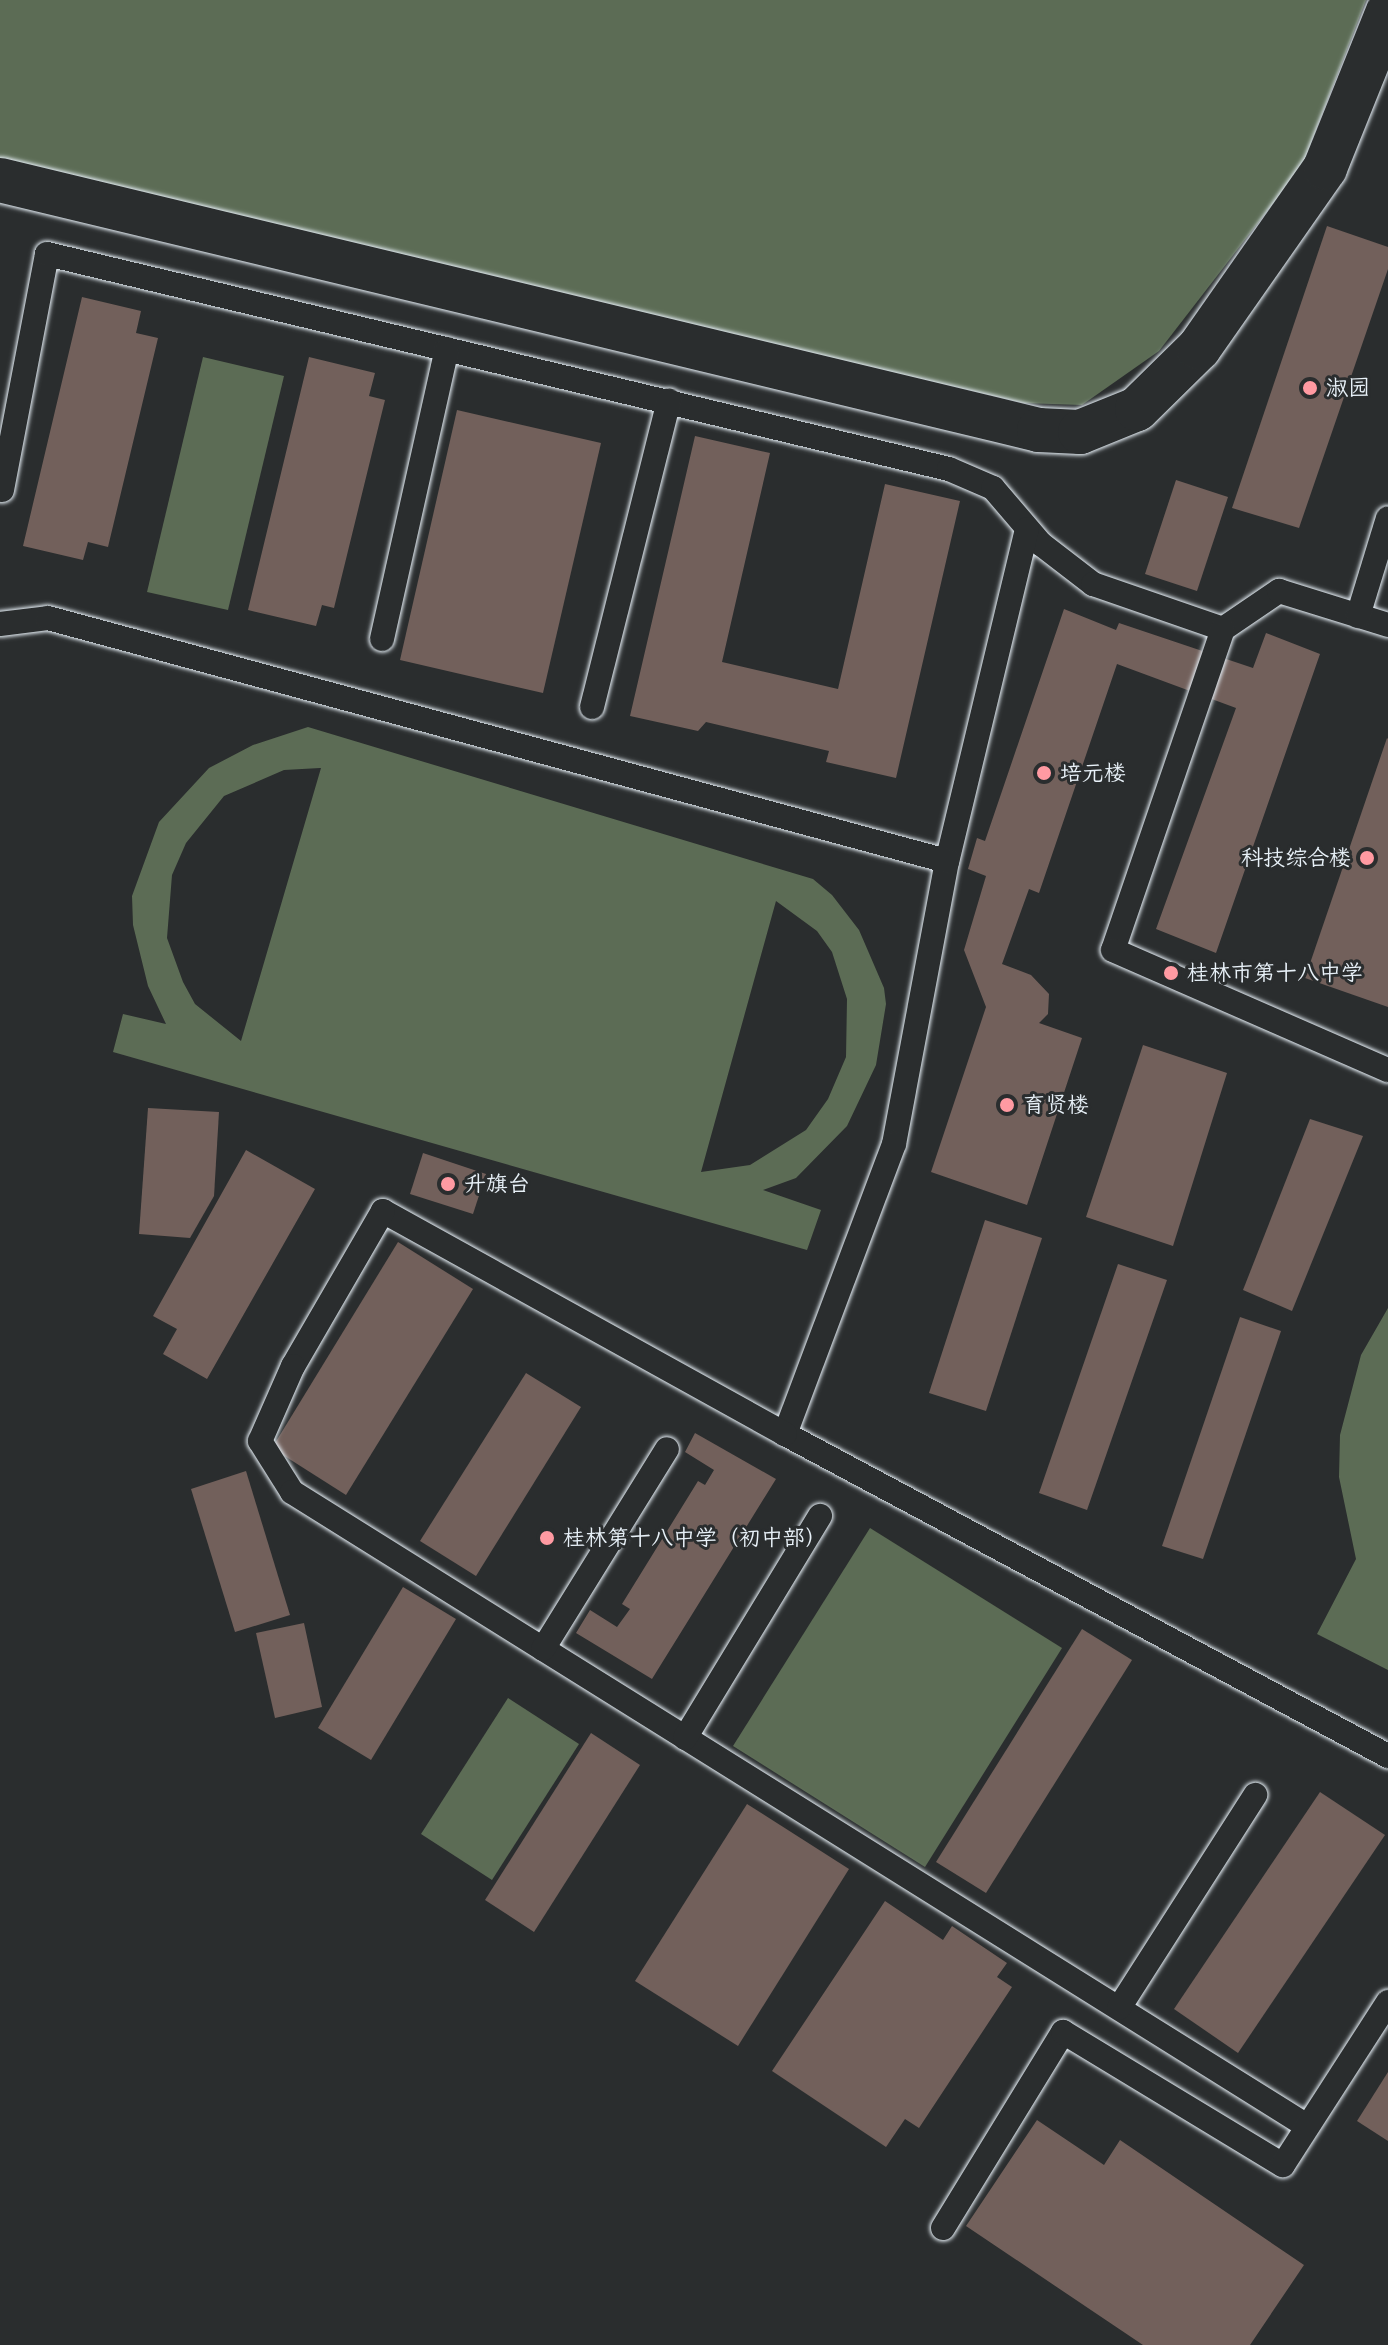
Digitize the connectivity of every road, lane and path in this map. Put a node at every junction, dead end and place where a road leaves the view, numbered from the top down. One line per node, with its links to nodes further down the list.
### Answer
1 (1388, 11): 2 (street)
2 (0, 180)
3 (447, 349): 4 (lane); 5 (lane); 12 (lane)
4 (669, 401): 7 (lane); 13 (lane)
5 (2, 490)
6 (1388, 518): 8 (lane)
7 (1027, 529): 11 (lane); 14 (lane)
8 (1358, 616): 10 (lane); 11 (lane)
9 (0, 624): 14 (lane)
10 (1388, 625)
11 (1223, 629): 15 (lane)
12 (382, 639)
13 (592, 707)
14 (947, 861): 16 (lane)
15 (1388, 1070)
16 (785, 1434): 19 (lane); 21 (lane)
17 (667, 1449): 19 (lane)
18 (820, 1516): 20 (lane)
19 (543, 1649): 20 (lane)
20 (685, 1738): 24 (lane)
21 (1388, 1756)
22 (1255, 1795): 24 (lane)
23 (1388, 2002): 25 (lane)
24 (1119, 2008): 25 (lane)
25 (1307, 2126): 26 (lane)
26 (943, 2228)

